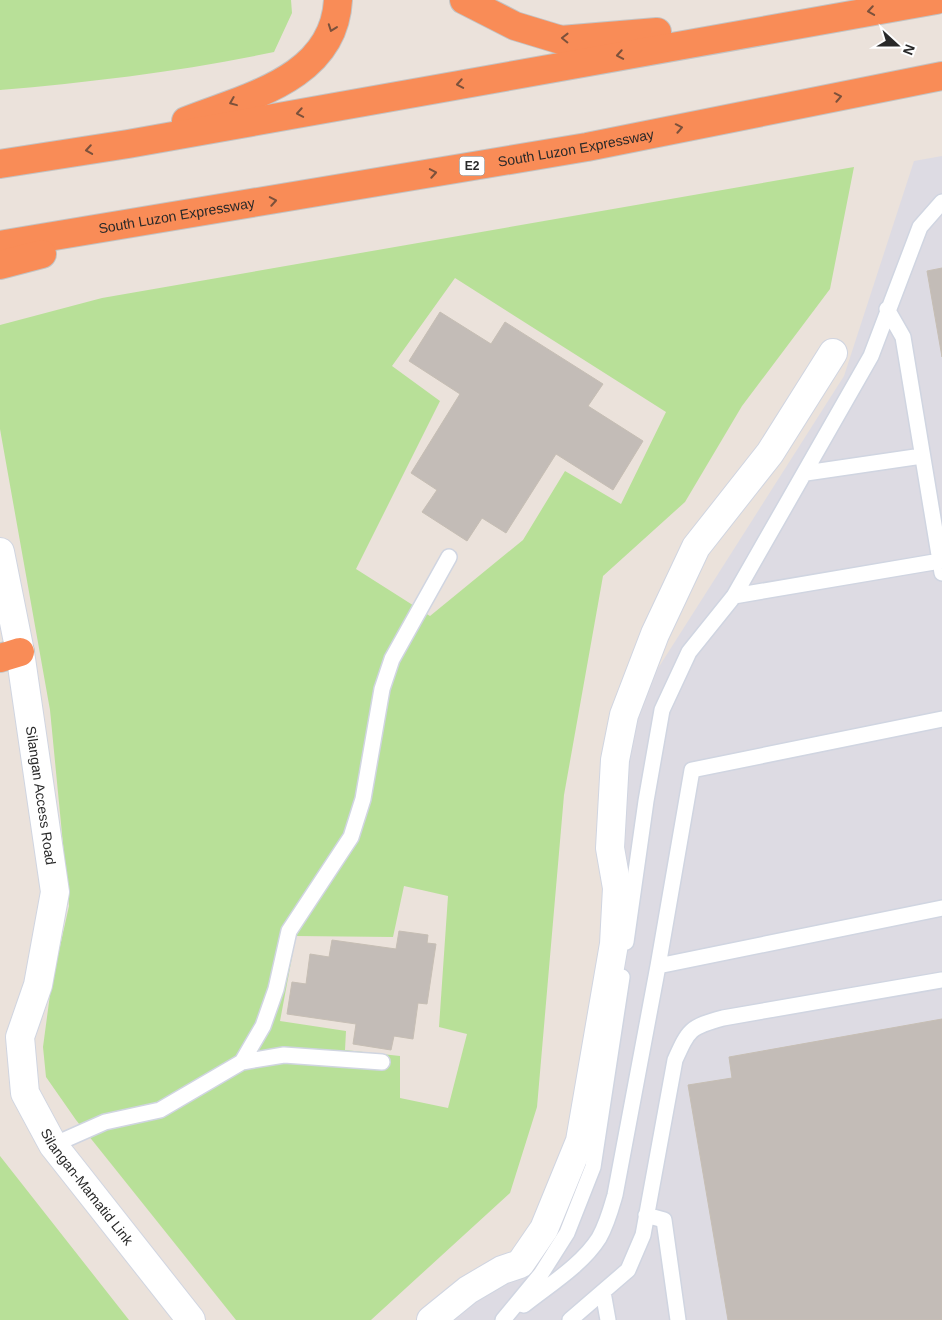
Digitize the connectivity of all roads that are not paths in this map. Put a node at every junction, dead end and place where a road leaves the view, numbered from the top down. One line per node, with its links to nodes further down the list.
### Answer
1 (338, 0): 6 (highway, one-way to 6)
2 (464, 0): 4 (highway, one-way to 2)
3 (936, 0): 4 (highway, one-way to 4)
4 (806, 21): 6 (highway, one-way to 6)
5 (942, 76): 9 (highway, South Luzon Expressway / E2, one-way to 5)
6 (128, 144): 7 (highway, one-way to 7)
7 (0, 164)
8 (942, 202): 12 (lane)
9 (169, 218): 10 (highway, South Luzon Expressway / E2); 11 (highway)
10 (0, 245)
11 (0, 265)
12 (887, 309): 14 (lane); 15 (lane)
13 (833, 352): 32 (street)
14 (922, 456): 15 (lane); 18 (lane)
15 (806, 473): 19 (lane)
16 (0, 552): 20 (street, Silangan Access Road)
17 (449, 557): 26 (lane)
18 (941, 567): 19 (lane)
19 (734, 596): 33 (lane)
20 (10, 655): 25 (street, Silangan Access Road)
21 (942, 719): 23 (lane)
22 (942, 908): 23 (lane)
23 (658, 966): 33 (lane)
24 (942, 980): 29 (lane)
25 (10, 1045): 28 (street, Silangan-Mamatid Link)
26 (242, 1062): 27 (lane); 28 (lane)
27 (382, 1062)
28 (53, 1145): 31 (street, Silangan-Mamatid Link)
29 (646, 1215): 30 (lane); 36 (lane)
30 (603, 1292): 34 (lane); 35 (lane)
31 (191, 1320)
32 (431, 1320)
33 (504, 1320)
34 (570, 1320)
35 (608, 1320)
36 (678, 1320)

